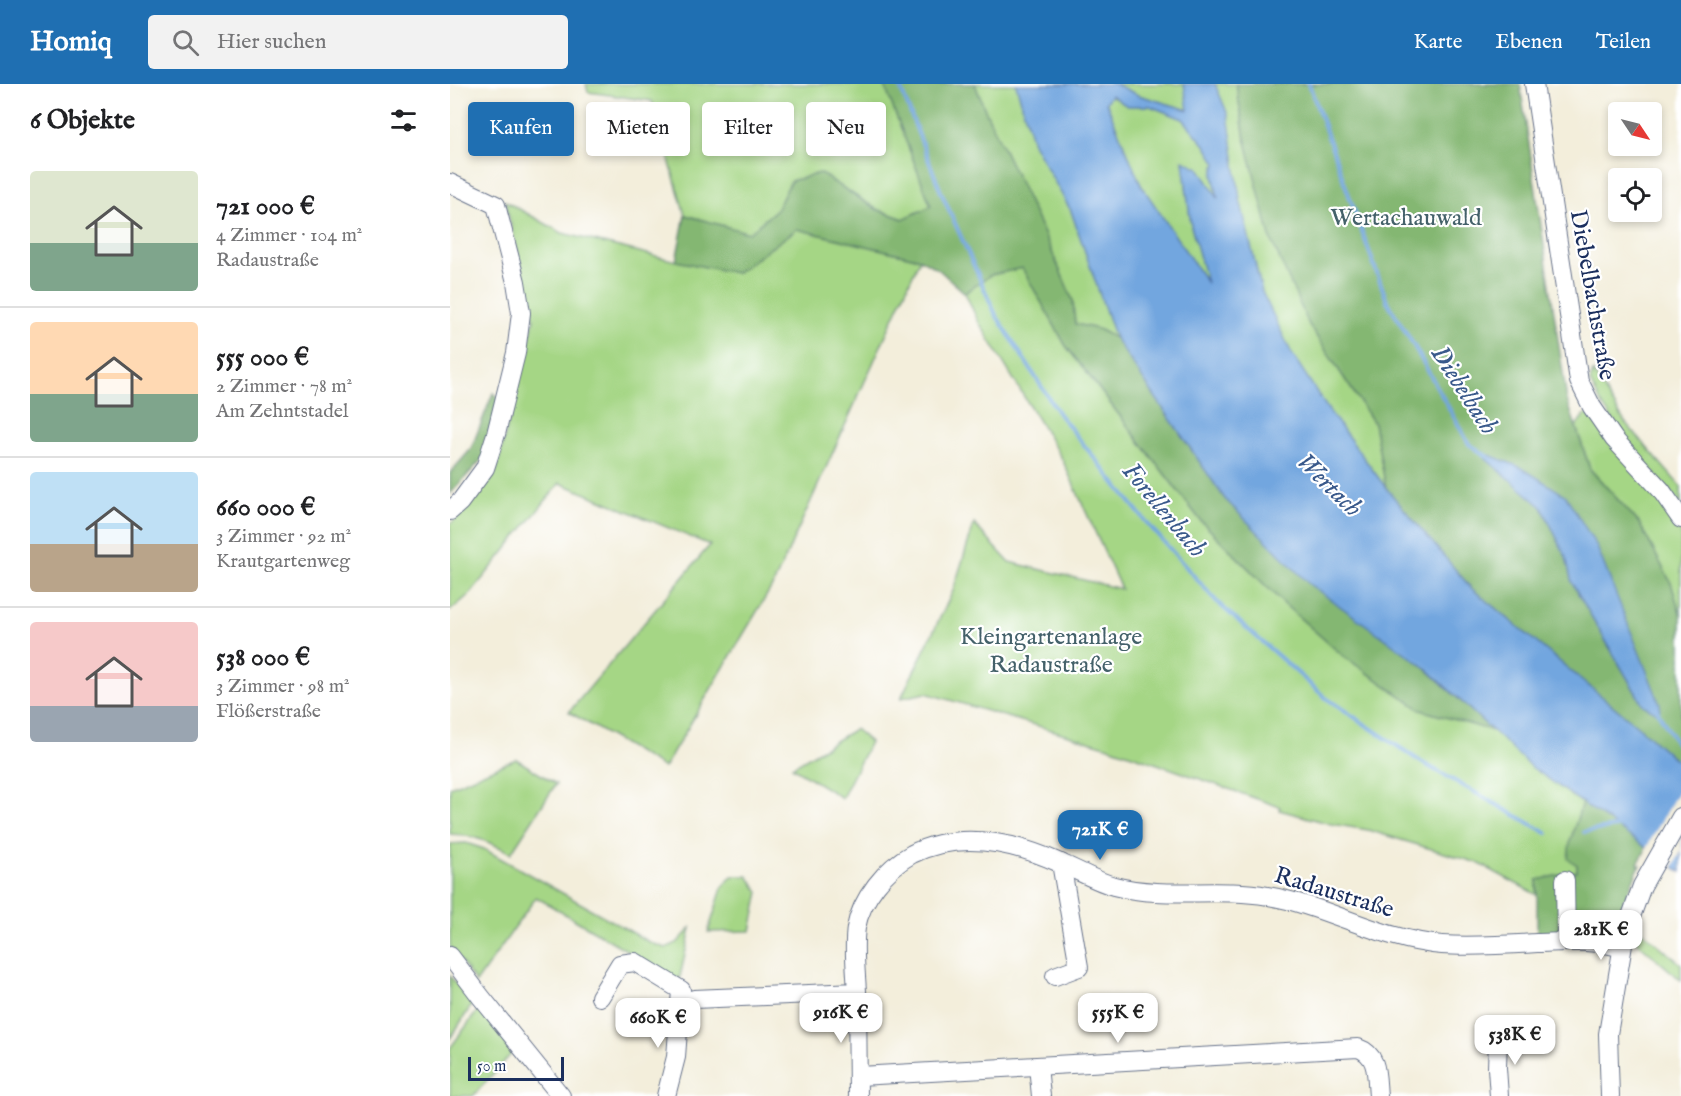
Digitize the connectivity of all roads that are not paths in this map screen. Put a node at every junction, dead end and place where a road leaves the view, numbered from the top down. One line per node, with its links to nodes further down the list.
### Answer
1 (1534, 84): 4 (street, Diebelbachstraße)
2 (450, 183): 3 (street)
3 (450, 511)
4 (1681, 519)
5 (1681, 817): 9 (street)
6 (1061, 863): 8 (street, Radaustraße); 11 (street); 12 (street, Radaustraße)
7 (1566, 880): 8 (street)
8 (1566, 942): 9 (street, Radaustraße)
9 (1622, 948): 24 (street)
10 (450, 956): 18 (street)
11 (1055, 976)
12 (857, 992): 14 (street); 17 (street, Radaustraße)
13 (600, 997): 14 (street)
14 (681, 1007): 19 (street)
15 (1498, 1038): 23 (street)
16 (1038, 1066): 17 (street); 21 (street); 22 (street)
17 (859, 1076): 20 (street, Radaustraße)
18 (561, 1096)
19 (666, 1096)
20 (858, 1096)
21 (1041, 1096)
22 (1378, 1096)
23 (1499, 1096)
24 (1610, 1096)

